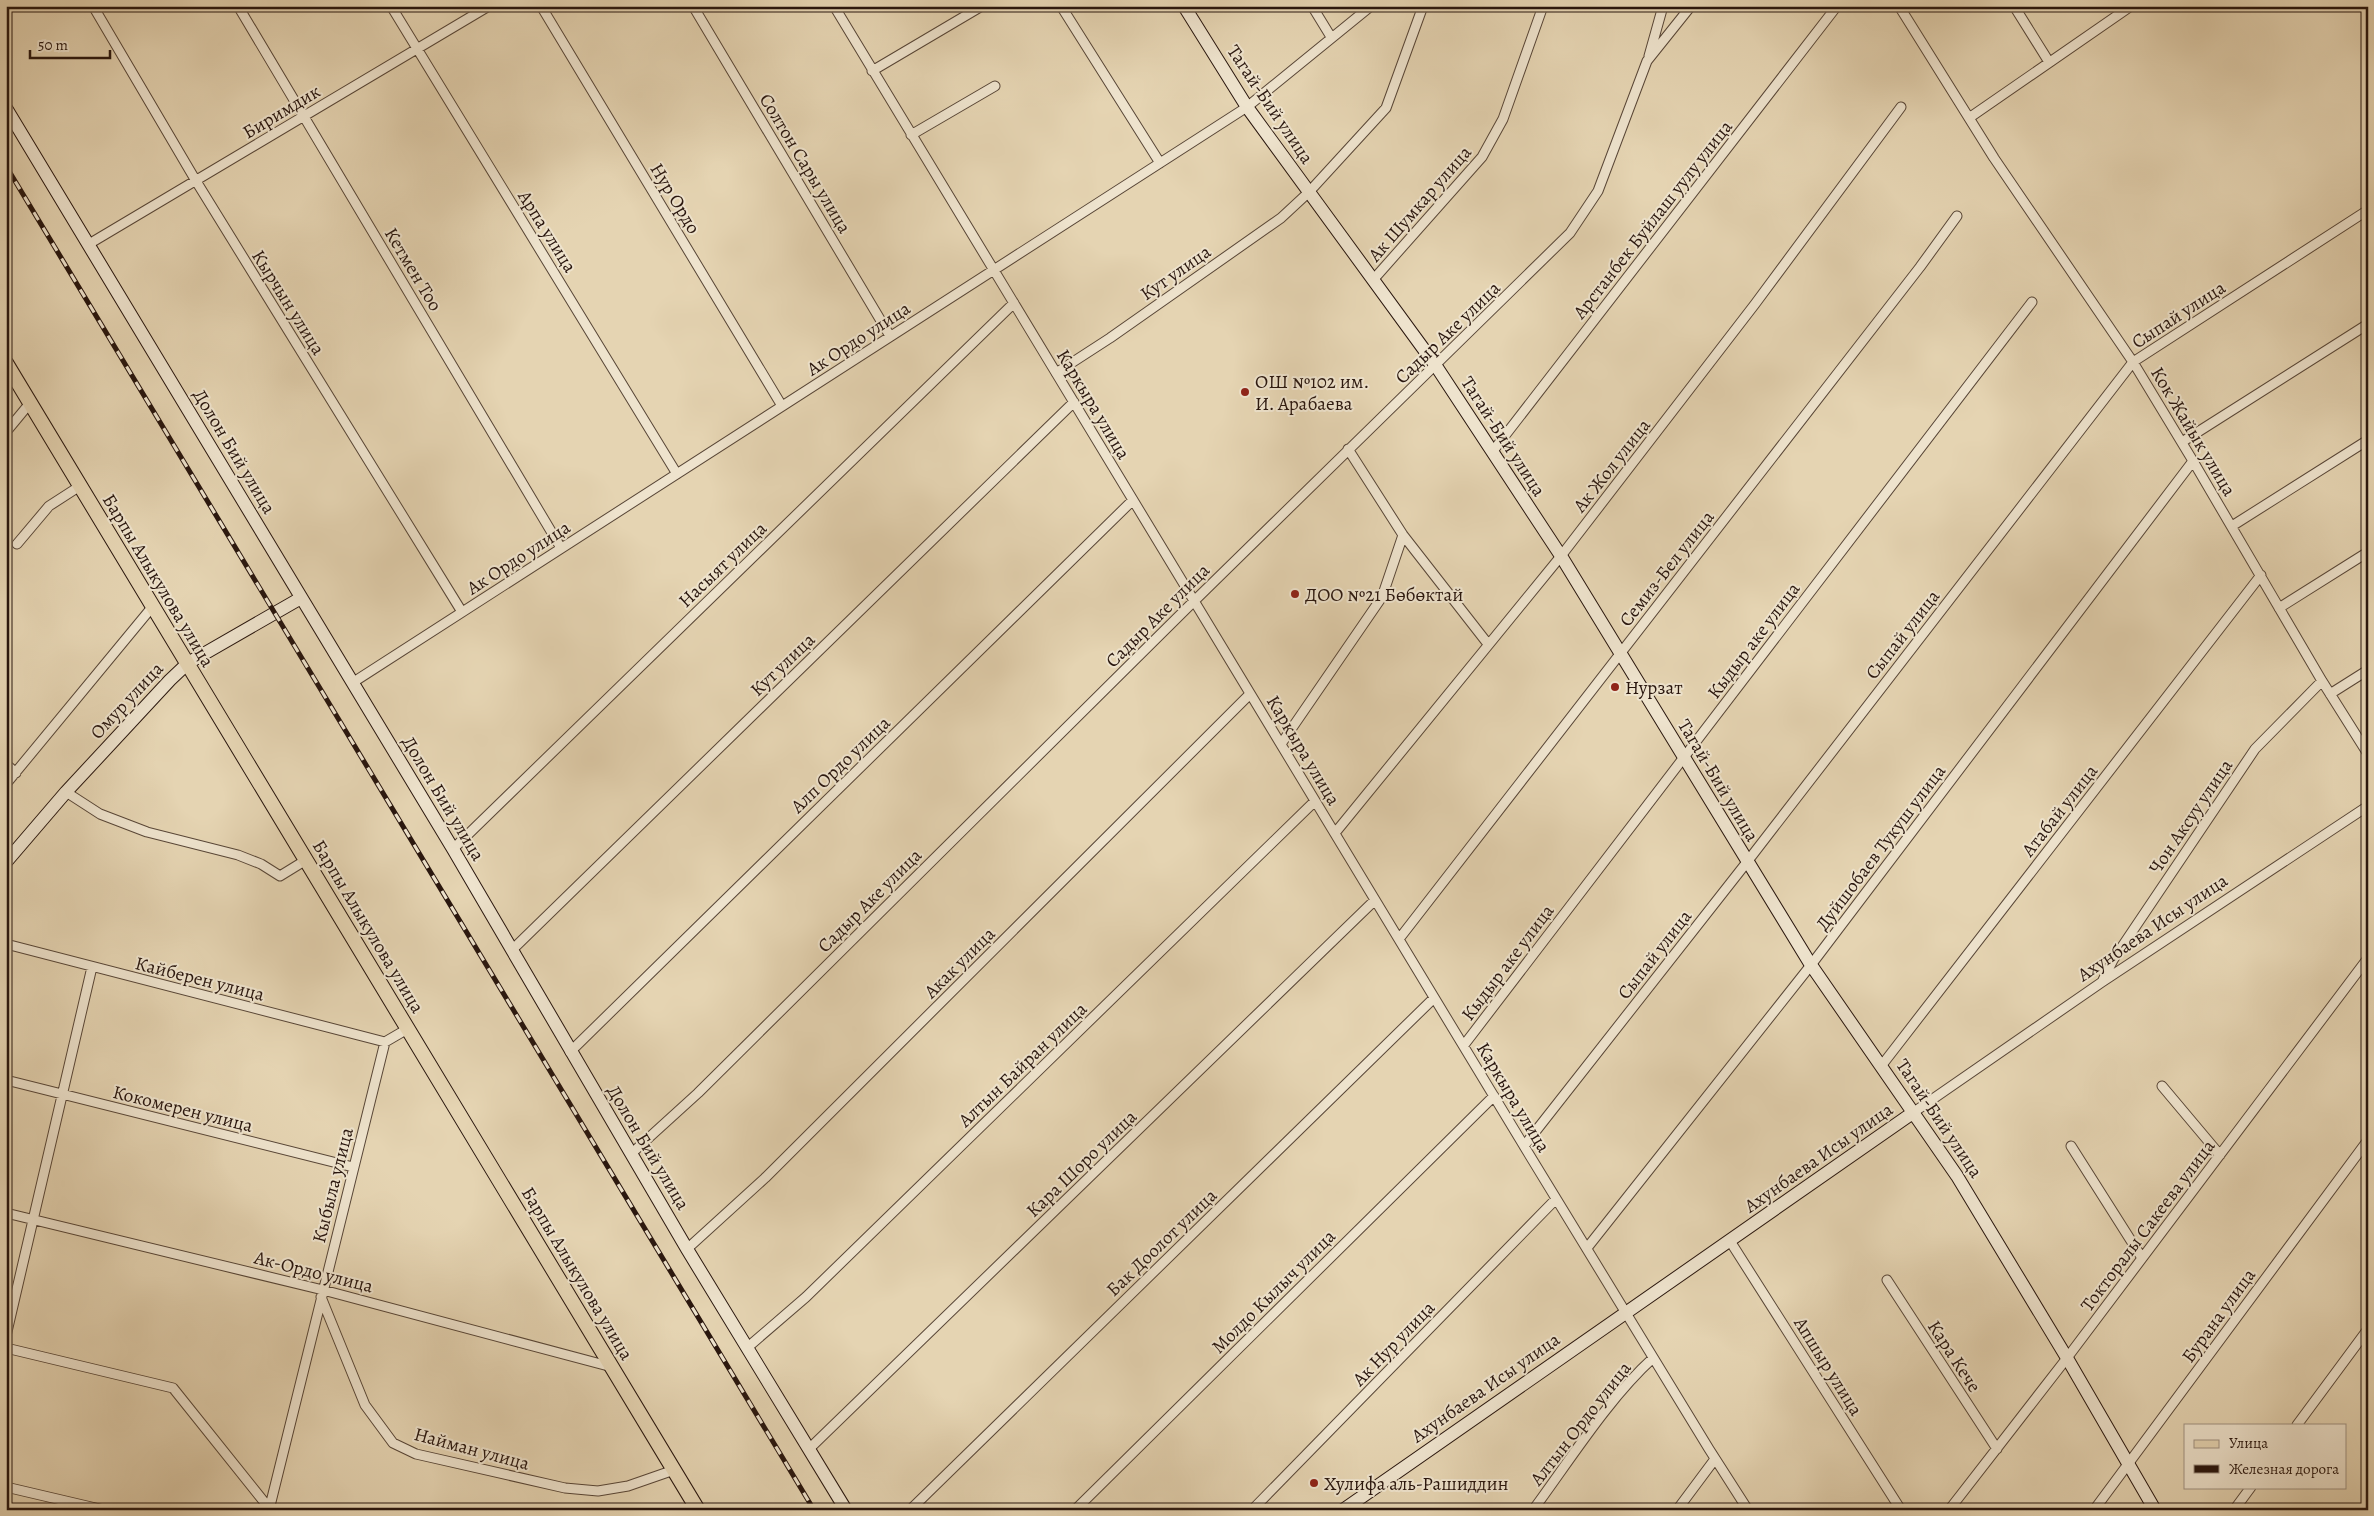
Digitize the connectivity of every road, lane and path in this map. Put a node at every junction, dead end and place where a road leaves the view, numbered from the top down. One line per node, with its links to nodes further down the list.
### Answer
1 (93, 6): 34 (street, Кырчын улица)
2 (238, 6): 30 (street, Кетмен Тоо)
3 (391, 6): 22 (street, Арпа улица)
4 (489, 6): 22 (street, Биримдик)
5 (541, 6): 51 (street, Нур Ордо)
6 (693, 6): 44 (street, Солтон Сары улица)
7 (834, 6): 25 (street, Каркыра улица)
8 (982, 6): 25 (street)
9 (1062, 6): 33 (street)
10 (1184, 6): 27 (street, Тагай-Бий улица)
11 (1312, 6): 21 (street)
12 (1371, 6): 21 (street, Ак Ордо улица)
13 (1424, 6): 35 (street, Кут улица)
14 (1543, 6): 40 (street, Ак Шумкар улица)
15 (1663, 6): 23 (street, Садыр Аке улица)
16 (1691, 6): 23 (street, Садыр Аке улица)
17 (1837, 6): 56 (street, Арстанбек Буйлаш уулу улица)
18 (1899, 6): 31 (street, Кок Жайык улица)
19 (2014, 6): 24 (street)
20 (2127, 7): 24 (street)
21 (1331, 37): 27 (street, Ак Ордо улица)
22 (417, 49): 30 (street, Биримдик); 58 (street, Арпа улица)
23 (1648, 61): 47 (street, Садыр Аке улица)
24 (2049, 62): 31 (street)
25 (872, 71): 32 (street, Каркыра улица)
26 (995, 86): 32 (street)
27 (1247, 107): 33 (street, Ак Ордо улица); 35 (street, Тагай-Бий улица)
28 (1901, 107): 66 (street, Ак Жол улица)
29 (6, 108): 38 (street, Долон Бий улица)
30 (304, 116): 34 (street, Биримдик); 64 (street, Кетмен Тоо)
31 (1969, 118): 45 (street, Кок Жайык улица)
32 (911, 135): 39 (street, Каркыра улица)
33 (1160, 162): 39 (street, Ак Ордо улица)
34 (196, 181): 38 (street, Биримдик); 72 (street, Кырчын улица)
35 (1309, 192): 40 (street, Тагай-Бий улица); 48 (street, Кут улица)
36 (2368, 210): 45 (street, Сыпай улица)
37 (1956, 216): 74 (street, Семиз-Бел улица)
38 (89, 244): 68 (street, Долон Бий улица)
39 (994, 270): 42 (street, Каркыра улица); 44 (street, Ак Ордо улица)
40 (1373, 280): 47 (street, Тагай-Бий улица)
41 (2032, 302): 83 (street, Кыдыр аке улица)
42 (1014, 303): 48 (street, Каркыра улица); 91 (street, Насыят улица)
43 (2368, 324): 54 (street)
44 (890, 336): 51 (street, Ак Ордо улица)
45 (2133, 362): 54 (street, Кок Жайык улица); 94 (street, Сыпай улица)
46 (6, 363): 50 (main road, Барпы Алыкулова улица)
47 (1436, 366): 55 (street, Садыр Аке улица); 56 (street, Тагай-Бий улица)
48 (1056, 373): 49 (street, Каркыра улица)
49 (1074, 402): 60 (street, Каркыра улица); 98 (street, Кут улица)
50 (30, 403): 52 (street); 59 (main road, Барпы Алыкулова улица)
51 (782, 406): 58 (street, Ак Ордо улица)
52 (6, 432)
53 (2368, 440): 61 (street)
54 (2182, 442): 57 (street, Кок Жайык улица)
55 (1348, 449): 62 (street); 69 (street, Садыр Аке улица)
56 (1492, 451): 66 (street, Тагай-Бий улица)
57 (2194, 461): 61 (street, Кок Жайык улица); 100 (street, Дуйшобаев Тукуш улица)
58 (677, 474): 64 (street, Ак Ордо улица)
59 (80, 486): 63 (street); 70 (main road, Барпы Алыкулова улица)
60 (1133, 500): 69 (street, Каркыра улица); 107 (street, Алп Ордо улица)
61 (2232, 526): 67 (street, Кок Жайык улица)
62 (1403, 535): 73 (street); 81 (street)
63 (17, 544)
64 (562, 548): 72 (street, Ак Ордо улица)
65 (2368, 552): 71 (street)
66 (1561, 556): 73 (street, Ак Жол улица); 74 (street, Тагай-Бий улица)
67 (2261, 575): 71 (street, Кок Жайык улица); 108 (street, Атабай улица)
68 (301, 598): 75 (street, Омур улица); 78 (street, Долон Бий улица)
69 (1194, 601): 79 (street, Каркыра улица); 117 (street, Садыр Аке улица)
70 (153, 606): 75 (main road, Барпы Алыкулова улица); 85 (street, Омур улица)
71 (2280, 608): 77 (street, Кок Жайык улица)
72 (462, 612): 78 (street, Ак Ордо улица)
73 (1488, 644): 90 (street, Ак Жол улица)
74 (1622, 653): 83 (street, Тагай-Бий улица); 96 (street, Семиз-Бел улица)
75 (188, 663): 87 (street, Омур улица); 92 (main road, Барпы Алыкулова улица)
76 (2368, 670): 80 (street)
77 (2322, 681): 80 (street, Кок Жайык улица); 102 (street, Чон Аксуу улица)
78 (352, 683): 91 (street, Долон Бий улица)
79 (1250, 694): 81 (street, Каркыра улица); 125 (street, Акак улица)
80 (2330, 694): 82 (street, Кок Жайык улица)
81 (1282, 744): 88 (street, Каркыра улица)
82 (2368, 754)
83 (1684, 757): 94 (street, Тагай-Бий улица); 106 (street, Кыдыр аке улица)
84 (6, 764): 85 (street)
85 (16, 772): 86 (street, Омур улица)
86 (6, 784)
87 (66, 792): 92 (street); 93 (street, Омур улица)
88 (1315, 801): 90 (street, Каркыра улица); 132 (street, Алтын Байран улица)
89 (2368, 806): 102 (street, Ахунбаева Исы улица)
90 (1335, 833): 95 (street, Каркыра улица)
91 (453, 849): 98 (street, Долон Бий улица)
92 (306, 860): 104 (main road, Барпы Алыкулова улица)
93 (6, 862)
94 (1747, 862): 100 (street, Тагай-Бий улица); 115 (street, Сыпай улица)
95 (1375, 900): 96 (street, Каркыра улица); 139 (street, Кара Шоро улица)
96 (1399, 939): 103 (street, Каркыра улица)
97 (6, 944): 101 (street, Кайберен улица)
98 (512, 950): 107 (street, Долон Бий улица)
99 (2368, 958): 118 (street, Токторалы Сакеева улица)
100 (1811, 965): 108 (street, Тагай-Бий улица); 124 (street, Дуйшобаев Тукуш улица)
101 (92, 967): 105 (street, Кайберен улица); 111 (street)
102 (2102, 982): 113 (street, Ахунбаева Исы улица)
103 (1434, 998): 106 (street, Каркыра улица); 149 (street, Бак Доолот улица)
104 (409, 1028): 105 (street); 136 (main road, Барпы Алыкулова улица)
105 (385, 1042): 119 (street, Кыбыла улица)
106 (1464, 1045): 112 (street, Каркыра улица)
107 (570, 1052): 117 (street, Долон Бий улица)
108 (1882, 1065): 113 (street, Тагай-Бий улица)
109 (6, 1080): 111 (street, Кокомерен улица)
110 (2162, 1086): 118 (street)
111 (61, 1095): 119 (street, Кокомерен улица); 122 (street)
112 (1494, 1096): 115 (street, Каркыра улица); 150 (street, Молдо Кылыч улица)
113 (1914, 1112): 123 (street, Ахунбаева Исы улица); 135 (street, Тагай-Бий улица)
114 (2368, 1140): 141 (street, Бурана улица)
115 (1524, 1146): 120 (street, Каркыра улица)
116 (2071, 1146): 126 (street)
117 (632, 1153): 125 (street, Долон Бий улица)
118 (2220, 1155): 126 (street, Токторалы Сакеева улица)
119 (353, 1166): 128 (street, Кыбыла улица)
120 (1556, 1199): 124 (street, Каркыра улица); 151 (street, Ак Нур улица)
121 (6, 1213): 122 (street, Ак-Ордо улица)
122 (34, 1220): 128 (street, Ак-Ордо улица); 131 (street)
123 (1730, 1240): 129 (street, Ахунбаева Исы улица); 156 (street, Апшыр улица)
124 (1587, 1248): 129 (street, Каркыра улица)
125 (687, 1249): 132 (street, Долон Бий улица)
126 (2142, 1258): 135 (street, Токторалы Сакеева улица)
127 (1887, 1280): 138 (street, Кара Кече)
128 (322, 1294): 136 (street, Ак-Ордо улица); 142 (street, Найман улица); 145 (street, Кыбыла улица)
129 (1626, 1312): 134 (street, Каркыра улица); 152 (street, Ахунбаева Исы улица)
130 (2368, 1329): 137 (street)
131 (6, 1336)
132 (748, 1347): 139 (street, Долон Бий улица)
133 (6, 1348): 145 (street)
134 (1654, 1358): 140 (street, Каркыра улица); 153 (street, Алтын Ордо улица)
135 (2067, 1358): 138 (street, Токторалы Сакеева улица); 141 (street, Тагай-Бий улица)
136 (612, 1367): 142 (main road, Барпы Алыкулова улица)
137 (2298, 1424)
138 (1997, 1449): 157 (street, Токторалы Сакеева улица)
139 (810, 1450): 148 (street, Долон Бий улица)
140 (1715, 1459): 154 (street); 155 (street, Каркыра улица)
141 (2129, 1464): 158 (street, Бурана улица); 159 (street, Тагай-Бий улица)
142 (674, 1470): 147 (main road, Барпы Алыкулова улица)
143 (6, 1486): 146 (street)
144 (2250, 1488): 160 (street)
145 (269, 1509)
146 (104, 1510)
147 (698, 1510)
148 (846, 1510)
149 (910, 1510)
150 (1075, 1510)
151 (1252, 1510)
152 (1343, 1510)
153 (1533, 1510)
154 (1677, 1510)
155 (1748, 1510)
156 (1901, 1510)
157 (1949, 1510)
158 (2094, 1510)
159 (2154, 1510)
160 (2234, 1510)

